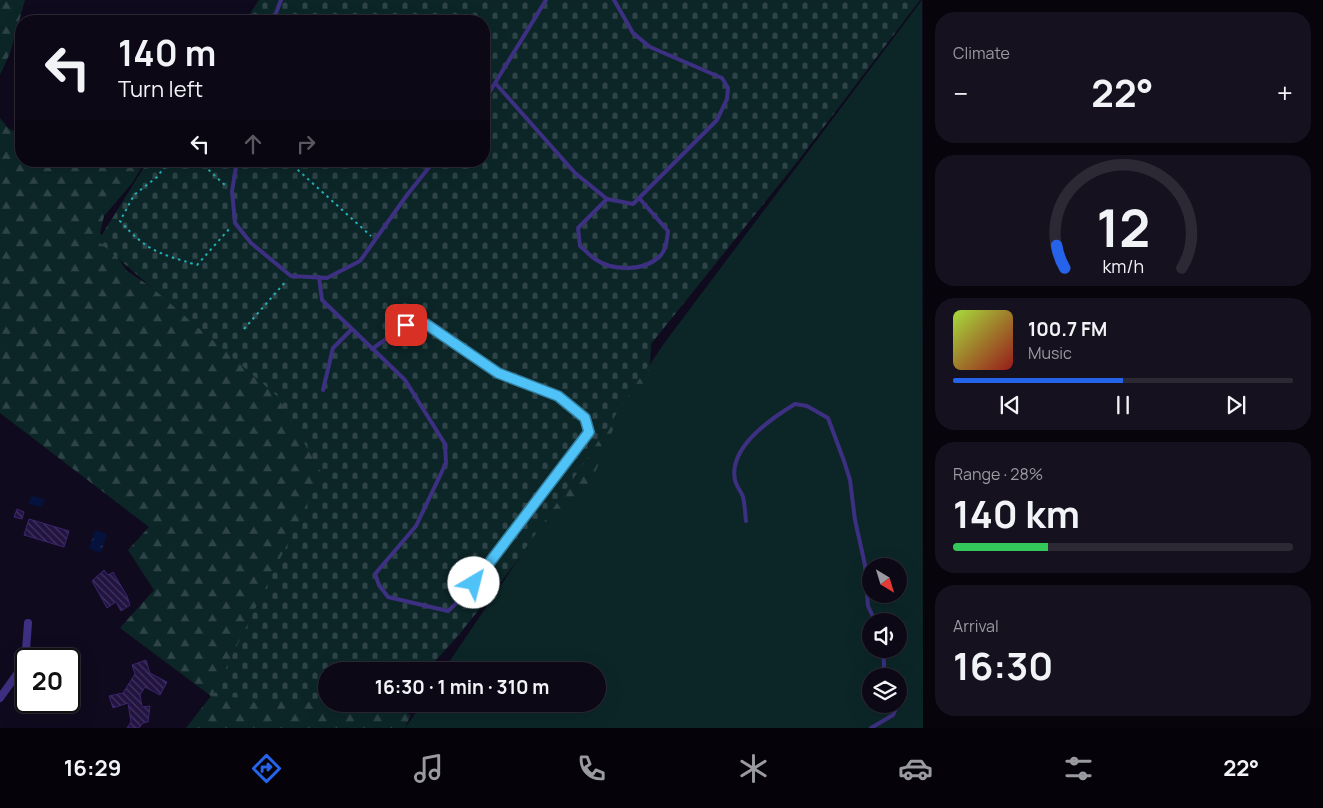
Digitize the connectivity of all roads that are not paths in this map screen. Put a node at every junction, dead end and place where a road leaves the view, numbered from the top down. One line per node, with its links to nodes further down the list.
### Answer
1 (281, 0): 4 (lane)
2 (546, 0): 5 (lane)
3 (614, 0): 9 (lane)
4 (275, 15)
5 (496, 84): 6 (lane); 10 (lane)
6 (490, 92)
7 (236, 167): 11 (lane)
8 (430, 167): 11 (lane)
9 (639, 198): 10 (lane); 10 (lane)
10 (607, 199)
11 (319, 277): 12 (lane)
12 (351, 330): 13 (lane); 14 (lane)
13 (372, 349): 13 (lane)
14 (323, 390)
15 (746, 521): 16 (lane)
16 (871, 613)
17 (28, 623): 18 (street)
18 (0, 698)
19 (894, 713): 20 (lane)
20 (871, 728)

